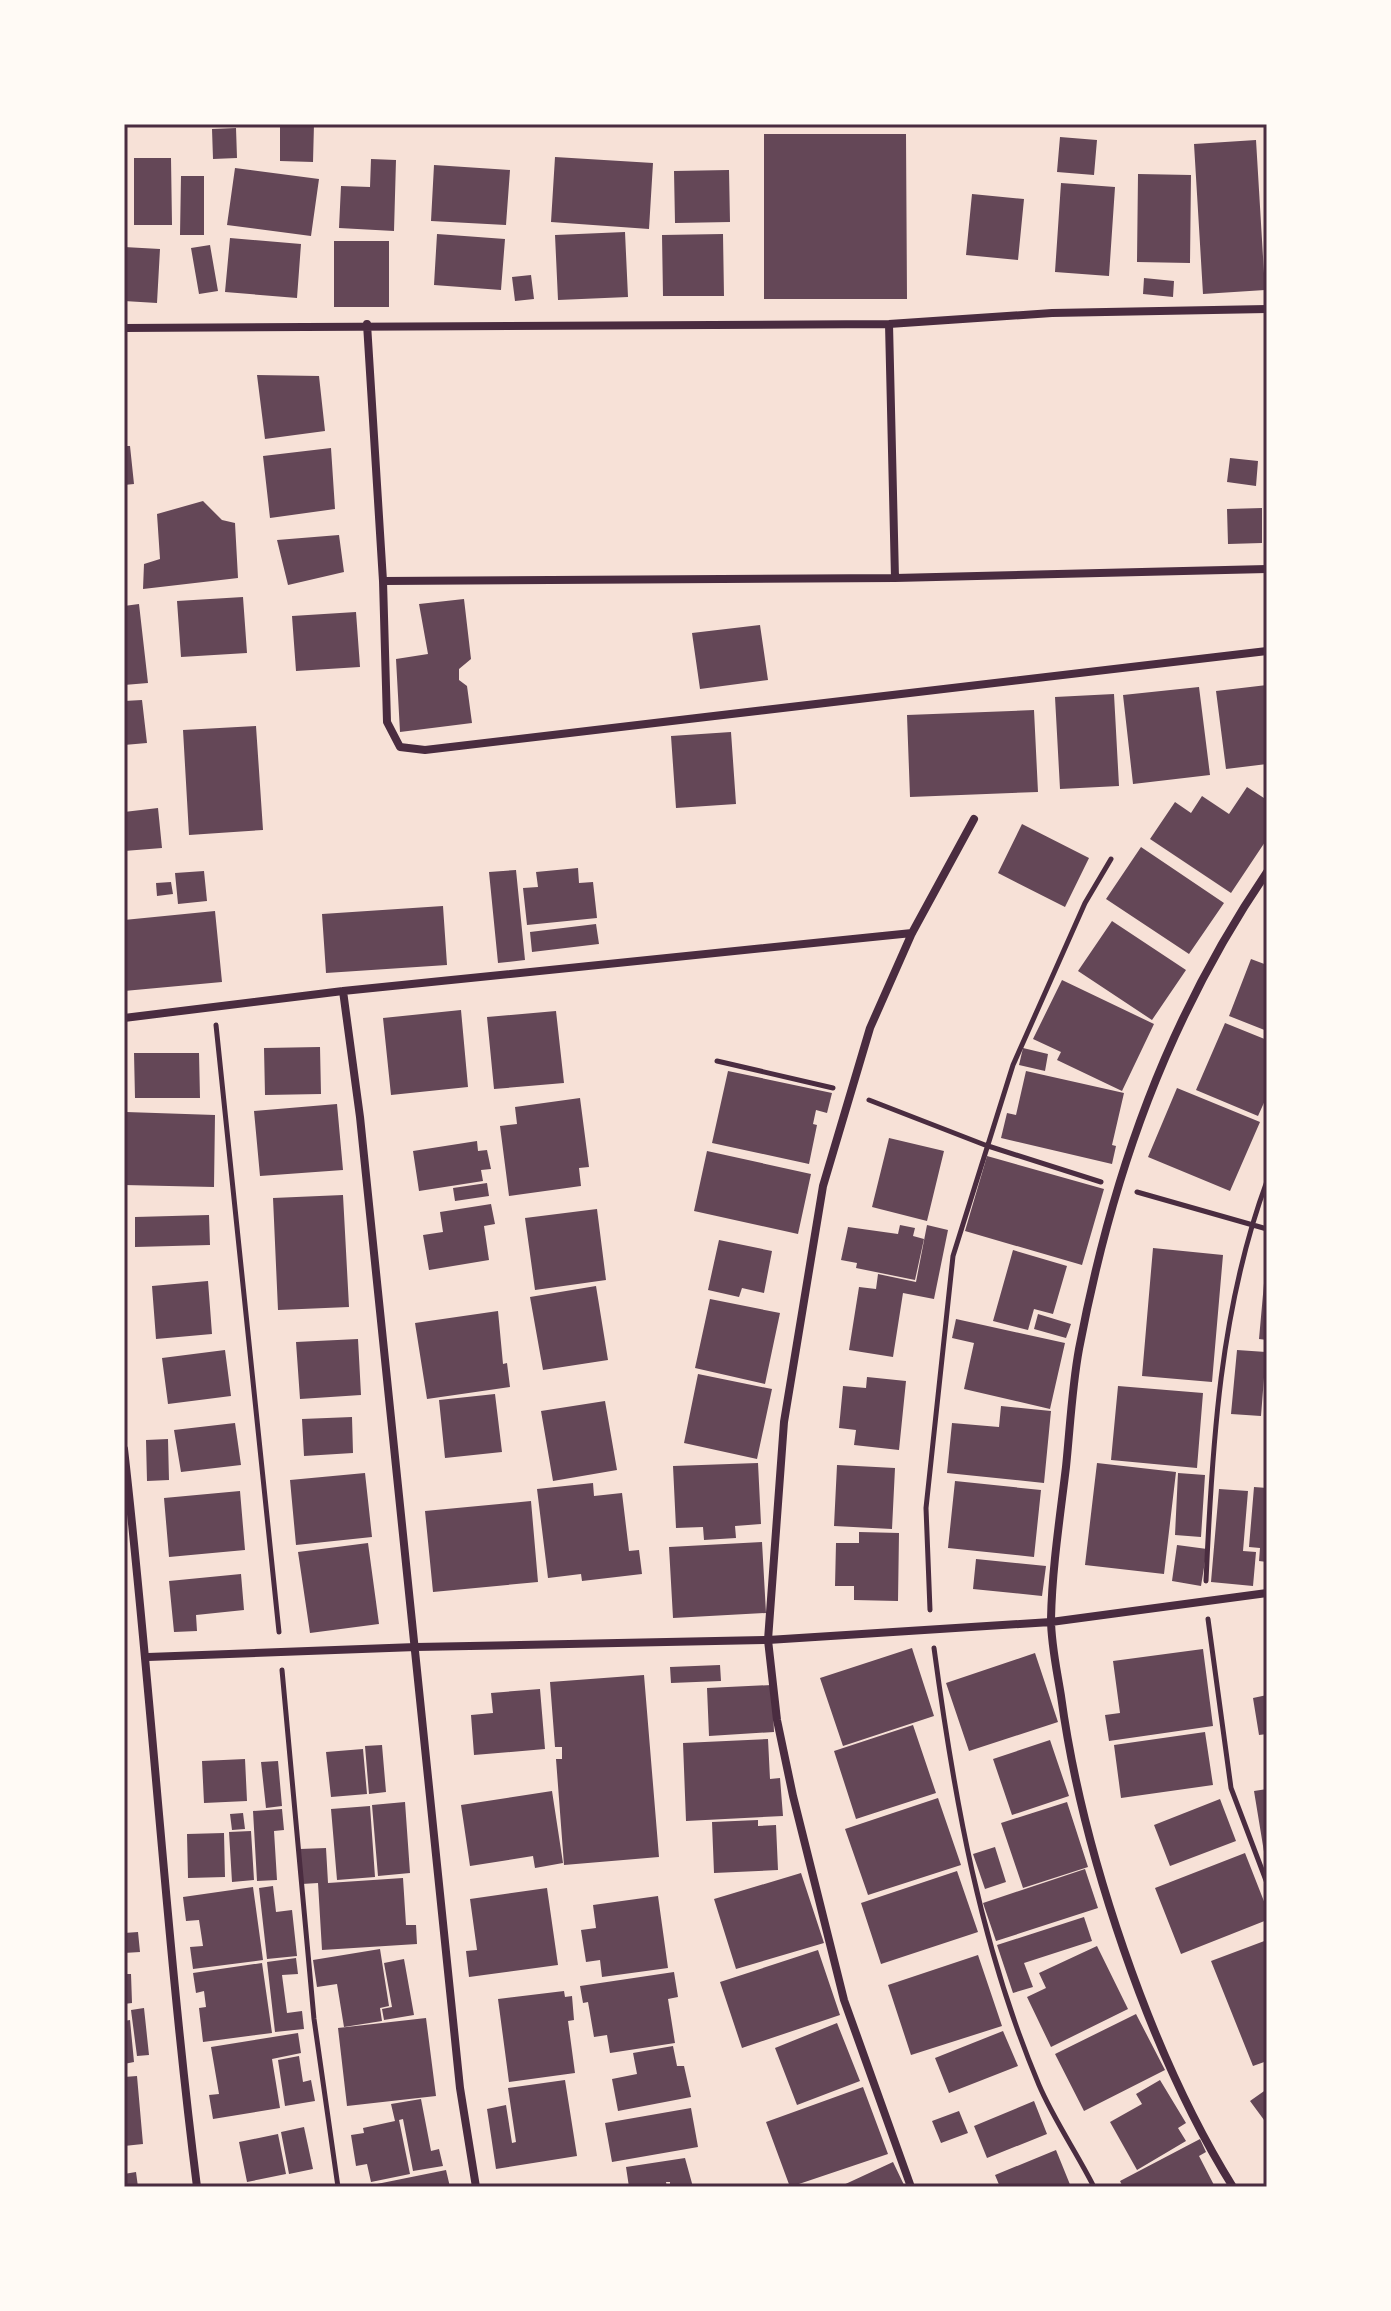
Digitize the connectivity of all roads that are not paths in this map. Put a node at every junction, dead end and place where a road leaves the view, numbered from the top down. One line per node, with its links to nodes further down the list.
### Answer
1 (1267, 309): 3 (street)
2 (367, 324): 3 (street); 4 (street); 7 (street)
3 (889, 324): 6 (street)
4 (124, 328)
5 (1267, 569): 6 (street)
6 (895, 578): 7 (street)
7 (383, 581): 8 (street)
8 (1267, 651)
9 (974, 819): 11 (street)
10 (1267, 872): 16 (street)
11 (912, 933): 12 (street); 17 (street)
12 (343, 991): 13 (street); 18 (street)
13 (124, 1018)
14 (124, 1449): 19 (street)
15 (1267, 1593): 16 (street)
16 (1051, 1622): 17 (street); 23 (street)
17 (768, 1640): 18 (street); 22 (street)
18 (416, 1647): 19 (street); 21 (street)
19 (148, 1657): 20 (street)
20 (197, 2187)
21 (476, 2187)
22 (911, 2187)
23 (1233, 2187)

